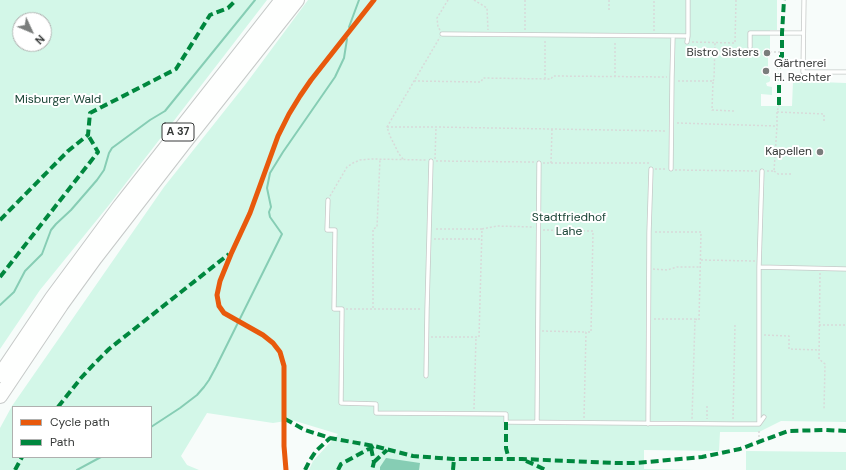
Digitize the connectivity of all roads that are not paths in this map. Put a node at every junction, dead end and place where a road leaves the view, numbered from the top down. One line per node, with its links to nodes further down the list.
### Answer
1 (282, 0): 20 (highway, A 37)
2 (297, 0): 22 (highway, A 37)
3 (688, 0): 8 (lane)
4 (804, 0): 5 (lane)
5 (803, 33): 10 (lane); 11 (lane)
6 (442, 34): 7 (lane)
7 (673, 36): 8 (lane); 15 (lane)
8 (688, 36): 9 (lane)
9 (687, 42)
10 (750, 47)
11 (846, 72)
12 (433, 161): 21 (lane)
13 (540, 163): 24 (lane)
14 (650, 169): 25 (lane)
15 (670, 170)
16 (762, 171): 18 (lane)
17 (328, 200): 24 (lane)
18 (759, 267): 19 (lane); 26 (lane)
19 (846, 269)
20 (0, 375)
21 (426, 376)
22 (0, 396)
23 (764, 417): 26 (lane)
24 (536, 422): 25 (lane)
25 (648, 424): 26 (lane)
26 (759, 424)

